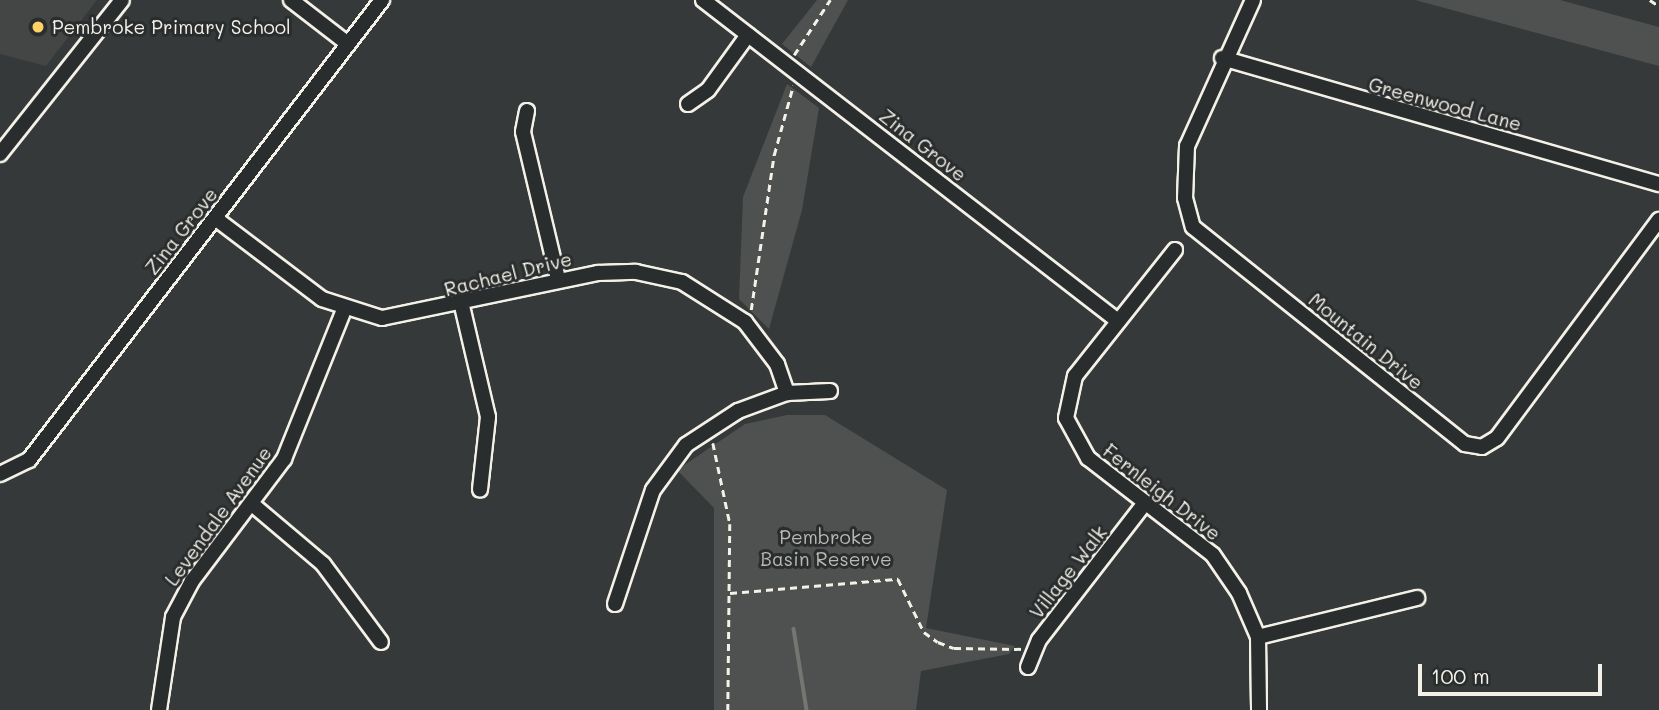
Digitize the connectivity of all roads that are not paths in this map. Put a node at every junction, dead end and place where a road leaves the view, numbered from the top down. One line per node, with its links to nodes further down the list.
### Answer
1 (122, 0): 11 (street)
2 (291, 0): 7 (street)
3 (382, 0): 7 (street, Zina Grove)
4 (703, 0): 6 (street, Zina Grove)
5 (1253, 0): 8 (street, Mountain Drive)
6 (748, 35): 9 (street); 19 (street, Zina Grove)
7 (348, 44): 13 (street, Zina Grove)
8 (1222, 58): 12 (street, Greenwood Lane); 14 (street, Mountain Drive)
9 (688, 104)
10 (527, 111): 16 (street)
11 (0, 155)
12 (1659, 184)
13 (215, 218): 18 (street, Rachael Drive); 22 (street, Zina Grove)
14 (1659, 220)
15 (1175, 250): 19 (street, Fernleigh Drive)
16 (558, 279): 17 (street, Rachael Drive); 21 (street, Rachael Drive)
17 (462, 306): 18 (street, Rachael Drive); 23 (street)
18 (344, 310): 25 (street, Levendale Avenue)
19 (1118, 321): 24 (street, Fernleigh Drive)
20 (830, 391): 21 (street)
21 (787, 393): 27 (street)
22 (0, 474)
23 (480, 490)
24 (1145, 503): 28 (street, Fernleigh Drive); 30 (street, Village Walk)
25 (252, 504): 29 (street); 31 (street, Levendale Avenue)
26 (1417, 598): 28 (street)
27 (615, 604)
28 (1258, 637): 32 (street, Fernleigh Drive)
29 (380, 642)
30 (1027, 667)
31 (159, 710)
32 (1259, 710)

